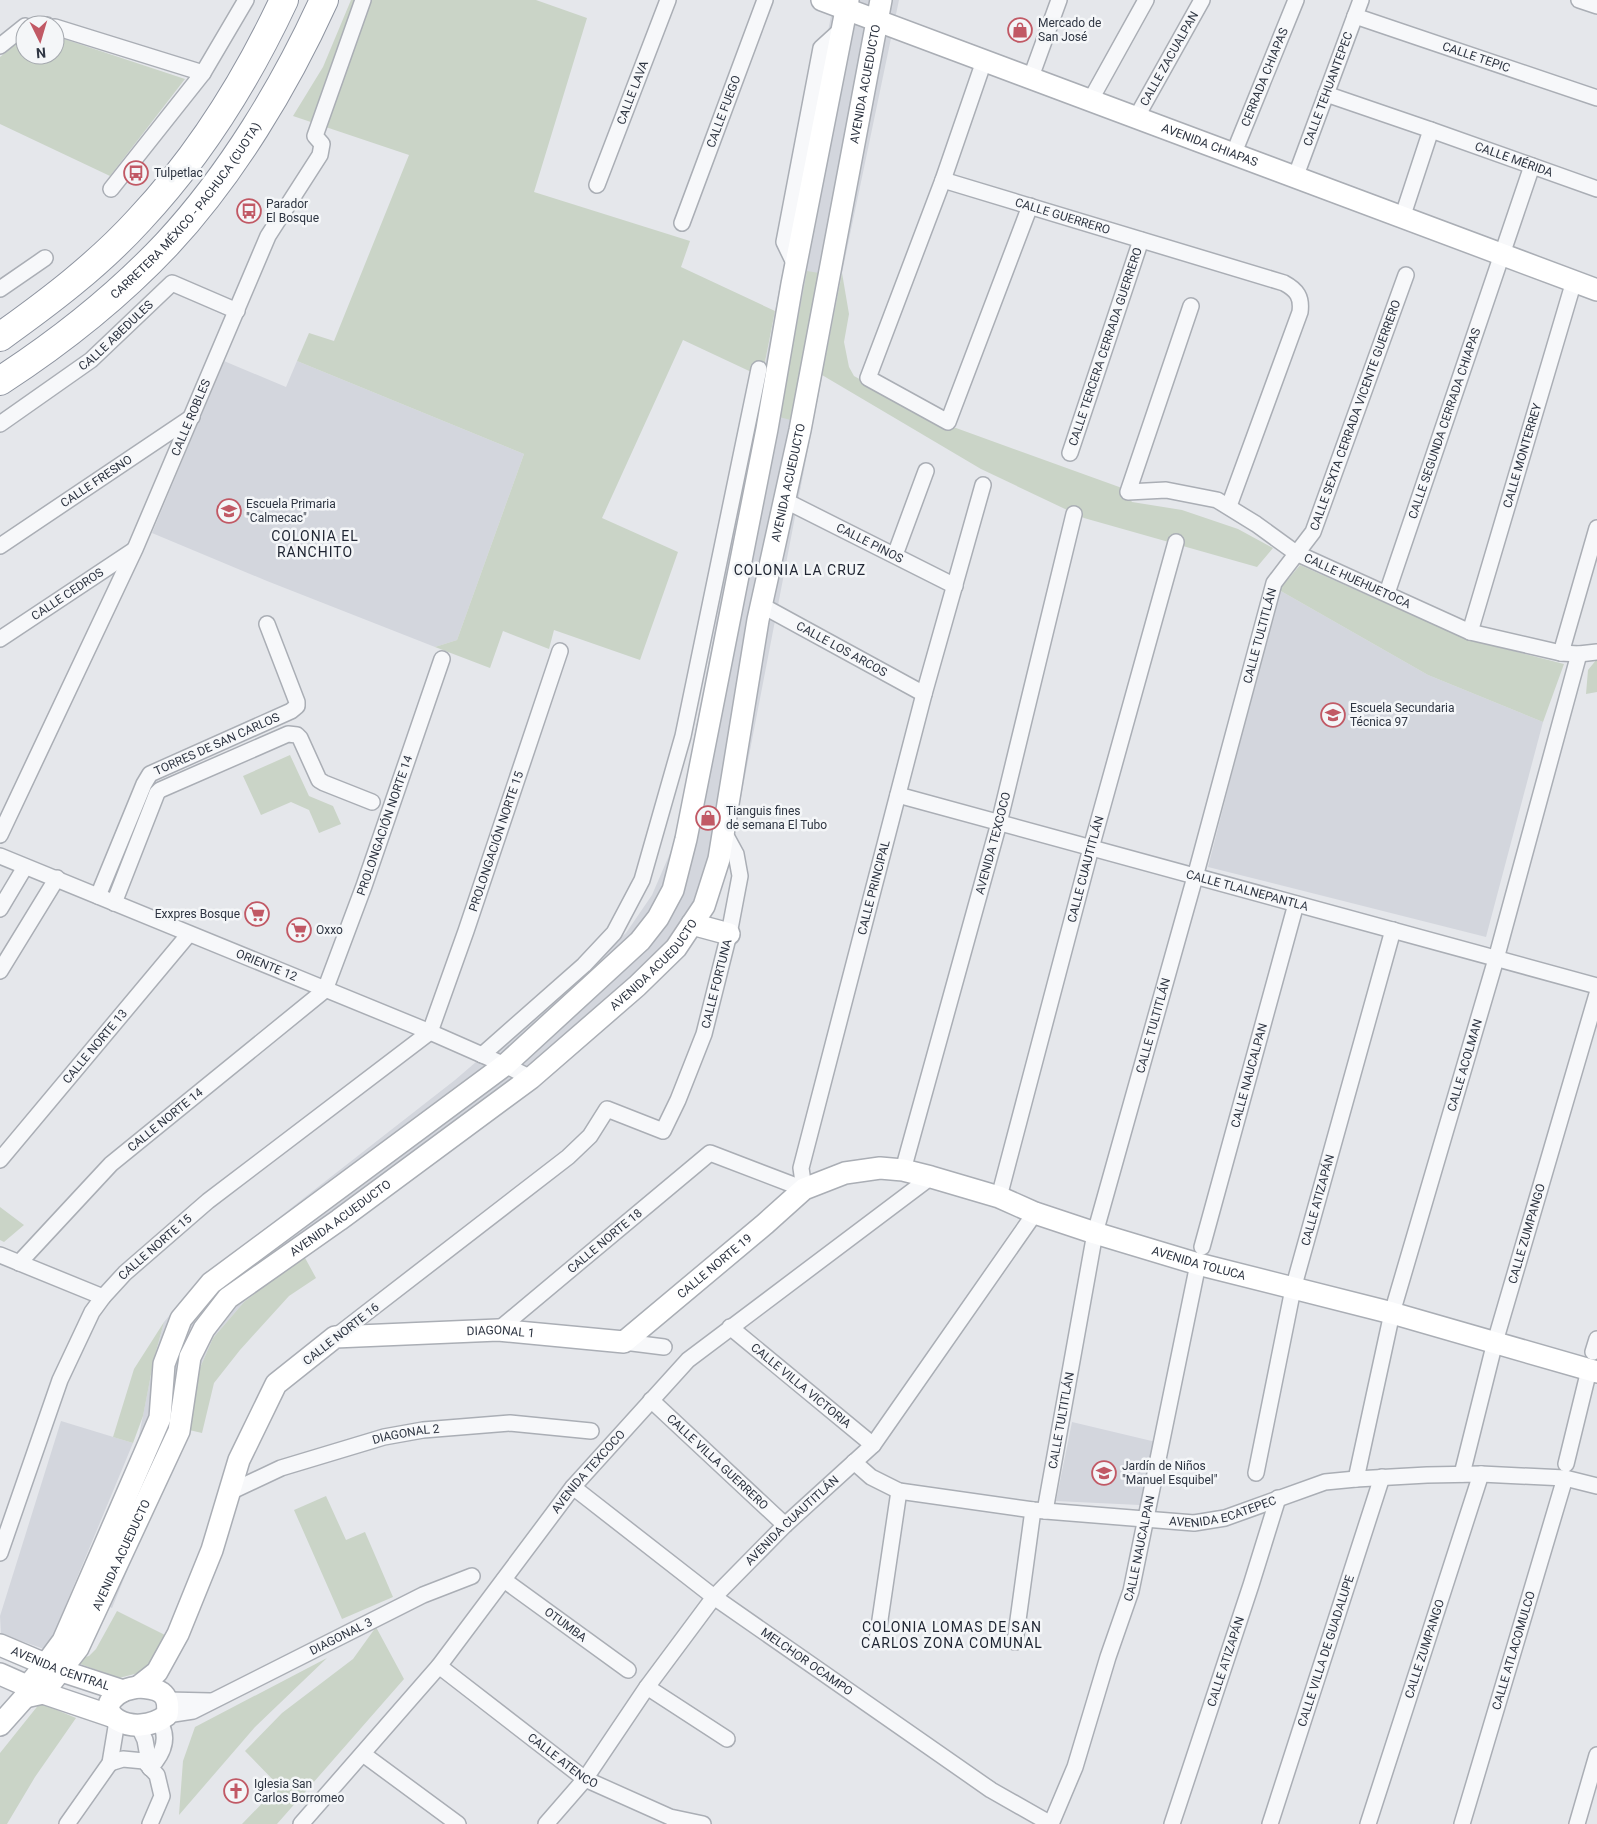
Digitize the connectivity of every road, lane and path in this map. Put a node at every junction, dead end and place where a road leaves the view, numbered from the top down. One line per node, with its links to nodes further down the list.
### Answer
1 (246, 0): 23 (street)
2 (284, 0): 49 (highway)
3 (324, 0): 51 (highway, CARRETERA MÉXICO - PACHUCA (CUOTA))
4 (363, 0): 48 (street, CALLE ROBLES)
5 (668, 0): 34 (street, CALLE LAVA)
6 (765, 0): 39 (street, CALLE FUEGO)
7 (822, 0): 17 (street, AVENIDA CHIAPAS)
8 (887, 0): 16 (street)
9 (1059, 0): 24 (street)
10 (1146, 0): 27 (street)
11 (1202, 0): 28 (street, CALLE ZACUALPAN)
12 (1296, 0): 30 (street, CERRADA CHIAPAS)
13 (1361, 0): 18 (street, CALLE TEHUANTEPEC)
14 (1579, 0): 15 (street)
15 (1597, 6)
16 (879, 10): 17 (street, AVENIDA CHIAPAS); 22 (street, AVENIDA CHIAPAS); 57 (street, AVENIDA ACUEDUCTO)
17 (846, 12): 105 (street, AVENIDA ACUEDUCTO)
18 (1355, 16): 25 (street, CALLE TEHUANTEPEC); 26 (street, CALLE TEPIC)
19 (65, 31): 23 (street)
20 (15, 34): 21 (street)
21 (0, 46)
22 (984, 61): 24 (street, AVENIDA CHIAPAS); 33 (street)
23 (203, 73): 35 (street)
24 (1031, 77): 27 (street, AVENIDA CHIAPAS)
25 (1326, 94): 29 (street, CALLE MÉRIDA); 32 (street, CALLE TEHUANTEPEC)
26 (1597, 98)
27 (1090, 101): 28 (street, AVENIDA CHIAPAS)
28 (1136, 118): 30 (street, AVENIDA CHIAPAS)
29 (1431, 130): 31 (street, CALLE MÉRIDA); 38 (street)
30 (1233, 155): 32 (street, AVENIDA CHIAPAS)
31 (1532, 166): 36 (street, CALLE MÉRIDA); 41 (street, CALLE SEGUNDA CERRADA CHIAPAS)
32 (1295, 178): 38 (street, AVENIDA CHIAPAS)
33 (943, 180): 37 (street, CALLE GUERRERO); 37 (street)
34 (597, 185)
35 (111, 189)
36 (1597, 189)
37 (1030, 206): 40 (street, CALLE GUERRERO)
38 (1402, 218): 41 (street, AVENIDA CHIAPAS)
39 (682, 223)
40 (1141, 240): 54 (street, CALLE TERCERA CERRADA GUERRERO); 58 (street, CALLE GUERRERO)
41 (1501, 254): 44 (street, AVENIDA CHIAPAS); 67 (street, CALLE SEGUNDA CERRADA CHIAPAS)
42 (45, 258): 45 (street)
43 (1406, 274): 64 (street, CALLE SEXTA CERRADA VICENTE GUERRERO)
44 (1574, 281): 46 (street, AVENIDA CHIAPAS); 70 (street, CALLE MONTERREY)
45 (0, 289)
46 (1597, 290)
47 (1191, 306): 58 (street, CALLE HUEHUETOCA)
48 (237, 312): 52 (street, CALLE ROBLES); 53 (street, CALLE ABEDULES)
49 (0, 337)
50 (759, 369): 104 (street)
51 (0, 381)
52 (192, 416): 62 (street, CALLE FRESNO); 63 (street, CALLE ROBLES)
53 (0, 424)
54 (1070, 453)
55 (926, 471): 65 (street)
56 (983, 485): 66 (street, CALLE PRINCIPAL)
57 (784, 500): 65 (street, CALLE PINOS); 68 (street, AVENIDA ACUEDUCTO)
58 (1228, 506): 64 (street, CALLE HUEHUETOCA)
59 (1074, 514): 82 (street, AVENIDA TEXCOCO)
60 (1597, 528): 74 (street)
61 (1176, 542): 85 (street, CALLE CUAUTITLÁN)
62 (0, 546)
63 (135, 549): 71 (street, CALLE CEDROS); 84 (street, CALLE ROBLES)
64 (1296, 553): 67 (street, CALLE HUEHUETOCA); 88 (street, CALLE TULTITLÁN)
65 (895, 555): 66 (street, CALLE PINOS)
66 (955, 586): 77 (street, CALLE PRINCIPAL)
67 (1387, 593): 70 (street, CALLE HUEHUETOCA)
68 (761, 606): 77 (street, CALLE LOS ARCOS); 83 (street, AVENIDA ACUEDUCTO)
69 (267, 624): 78 (street, TORRES DE SAN CARLOS)
70 (1470, 632): 74 (street, CALLE HUEHUETOCA)
71 (1, 640)
72 (560, 651): 103 (street, PROLONGACIÓN NORTE 15)
73 (1597, 652): 75 (street, CALLE HUEHUETOCA)
74 (1561, 653): 75 (street, CALLE HUEHUETOCA)
75 (1579, 654): 98 (street, CALLE ACOLMAN)
76 (442, 659): 101 (street, PROLONGACIÓN NORTE 14)
77 (924, 694): 80 (street, CALLE PRINCIPAL)
78 (280, 716): 79 (street); 90 (street, TORRES DE SAN CARLOS)
79 (288, 734): 81 (street, TORRES DE SAN CARLOS); 91 (street, TORRES DE SAN CARLOS)
80 (898, 795): 82 (street, CALLE TLALNEPANTLA); 111 (street, CALLE PRINCIPAL)
81 (372, 802)
82 (999, 823): 85 (street, CALLE TLALNEPANTLA); 109 (street, AVENIDA TEXCOCO)
83 (724, 832): 94 (street, AVENIDA ACUEDUCTO); 97 (street, CALLE FORTUNA)
84 (0, 835)
85 (1091, 848): 88 (street, CALLE TLALNEPANTLA); 112 (street, CALLE CUAUTITLÁN)
86 (0, 856): 87 (street, ORIENTE 12)
87 (25, 866): 89 (street, ORIENTE 12); 93 (street)
88 (1195, 876): 92 (street, CALLE TLALNEPANTLA); 114 (street, CALLE TULTITLÁN)
89 (57, 878): 90 (street, ORIENTE 12); 99 (street)
90 (98, 896): 91 (street, ORIENTE 12)
91 (114, 903): 96 (street, ORIENTE 12)
92 (1296, 904): 95 (street, CALLE TLALNEPANTLA); 116 (street, CALLE NAUCALPAN)
93 (0, 908)
94 (692, 924): 97 (street); 106 (street, AVENIDA ACUEDUCTO)
95 (1393, 930): 98 (street, CALLE TLALNEPANTLA); 118 (street, CALLE ATIZAPÁN)
96 (189, 934): 101 (street, ORIENTE 12); 108 (street, CALLE NORTE 13)
97 (729, 934): 107 (street, CALLE FORTUNA)
98 (1496, 959): 100 (street, CALLE TLALNEPANTLA); 120 (street, CALLE ACOLMAN)
99 (0, 971)
100 (1597, 986)
101 (325, 990): 103 (street, ORIENTE 12); 117 (street, CALLE NORTE 14)
102 (1597, 994): 125 (street, CALLE ZUMPANGO)
103 (430, 1032): 104 (street, ORIENTE 12); 119 (street, CALLE NORTE 15)
104 (482, 1055): 105 (street, ORIENTE 12)
105 (505, 1065): 106 (street, ORIENTE 12); 155 (street, AVENIDA ACUEDUCTO)
106 (531, 1078): 155 (street, AVENIDA ACUEDUCTO)
107 (607, 1109): 123 (street, CALLE NORTE 16)
108 (0, 1160)
109 (903, 1170): 110 (street, AVENIDA TOLUCA); 111 (street, AVENIDA TOLUCA)
110 (931, 1177): 112 (street, AVENIDA TOLUCA); 121 (street, AVENIDA TEXCOCO)
111 (804, 1189): 122 (street, CALLE NORTE 18); 124 (street, CALLE NORTE 19)
112 (1000, 1197): 113 (street, AVENIDA TOLUCA)
113 (1035, 1213): 114 (street, AVENIDA TOLUCA); 130 (street, AVENIDA CUAUTITLÁN)
114 (1096, 1233): 116 (street, AVENIDA TOLUCA); 143 (street, CALLE TULTITLÁN)
115 (0, 1255): 117 (street)
116 (1200, 1256): 118 (street, AVENIDA TOLUCA); 144 (street, CALLE NAUCALPAN)
117 (19, 1263): 119 (street)
118 (1293, 1289): 120 (street, AVENIDA TOLUCA); 133 (street, CALLE ATIZAPÁN)
119 (103, 1297): 146 (street, CALLE NORTE 15)
120 (1392, 1313): 125 (street, AVENIDA TOLUCA); 137 (street, CALLE ACOLMAN)
121 (730, 1327): 128 (street, AVENIDA TEXCOCO); 130 (street, CALLE VILLA VICTORIA)
122 (498, 1330): 123 (street, DIAGONAL 1); 124 (street, DIAGONAL 1)
123 (336, 1338): 141 (street, CALLE NORTE 16)
124 (624, 1342): 126 (street, DIAGONAL 1)
125 (1495, 1342): 127 (street, AVENIDA TOLUCA); 134 (street, CALLE ZUMPANGO)
126 (664, 1347)
127 (1594, 1358): 132 (street, CALLE ATLACOMULCO)
128 (652, 1400): 139 (street, AVENIDA TEXCOCO); 145 (street, CALLE VILLA GUERRERO)
129 (591, 1431): 141 (street, DIAGONAL 2)
130 (873, 1445): 131 (street, AVENIDA CUAUTITLÁN)
131 (854, 1462): 140 (street, AVENIDA ECATEPEC); 145 (street, AVENIDA CUAUTITLÁN)
132 (1565, 1471): 135 (street, AVENIDA ECATEPEC); 138 (street, AVENIDA ECATEPEC); 180 (street, CALLE ATLACOMULCO)
133 (1256, 1473)
134 (1462, 1474): 135 (street, AVENIDA ECATEPEC); 136 (street, AVENIDA ECATEPEC)
135 (1481, 1474): 179 (street, CALLE ZUMPANGO)
136 (1382, 1477): 137 (street, AVENIDA ECATEPEC); 178 (street, CALLE VILLA DE GUADALUPE)
137 (1356, 1479): 142 (street, AVENIDA ECATEPEC)
138 (1597, 1486)
139 (573, 1487): 148 (street, AVENIDA TEXCOCO); 149 (street, MELCHOR OCAMPO)
140 (899, 1491): 143 (street, AVENIDA ECATEPEC); 151 (street)
141 (230, 1492): 150 (street, CALLE NORTE 16)
142 (1278, 1498): 144 (street, AVENIDA ECATEPEC); 177 (street, CALLE ATIZAPÁN)
143 (1039, 1511): 144 (street, AVENIDA ECATEPEC); 152 (street, CALLE TULTITLÁN)
144 (1145, 1520): 176 (street, CALLE NAUCALPAN)
145 (785, 1525): 149 (street, AVENIDA CUAUTITLÁN)
146 (0, 1553)
147 (472, 1576): 161 (street, DIAGONAL 3)
148 (504, 1580): 154 (street, AVENIDA TEXCOCO); 156 (street, OTUMBA)
149 (714, 1597): 158 (street, AVENIDA CUAUTITLÁN); 176 (street, MELCHOR OCAMPO)
150 (178, 1634): 159 (street, CALLE NORTE 16); 161 (street, CALLE NORTE 16)
151 (877, 1640)
152 (1015, 1642)
153 (0, 1645): 155 (street, AVENIDA CENTRAL)
154 (439, 1666): 165 (street, AVENIDA TEXCOCO); 169 (street, CALLE ATENCO)
155 (53, 1667): 159 (street, AVENIDA CENTRAL); 160 (street, AVENIDA ACUEDUCTO)
156 (628, 1670)
157 (0, 1674): 160 (street)
158 (647, 1686): 164 (street); 169 (street, AVENIDA CUAUTITLÁN)
159 (130, 1689): 161 (street, AVENIDA CENTRAL); 162 (street, CALLE NORTE 16)
160 (32, 1692): 162 (street); 163 (street, AVENIDA ACUEDUCTO)
161 (164, 1708): 162 (street); 168 (street)
162 (122, 1721): 167 (street); 168 (street)
163 (0, 1725)
164 (727, 1739)
165 (363, 1754): 172 (street, AVENIDA TEXCOCO); 173 (street)
166 (1597, 1755): 181 (street)
167 (115, 1758): 168 (street); 170 (street)
168 (150, 1768): 171 (street)
169 (585, 1779): 174 (street, AVENIDA CUAUTITLÁN); 175 (street, CALLE ATENCO)
170 (67, 1824)
171 (150, 1824)
172 (301, 1824)
173 (458, 1824)
174 (546, 1824)
175 (703, 1824)
176 (1051, 1824)
177 (1172, 1824)
178 (1270, 1824)
179 (1368, 1824)
180 (1462, 1824)
181 (1577, 1824)

